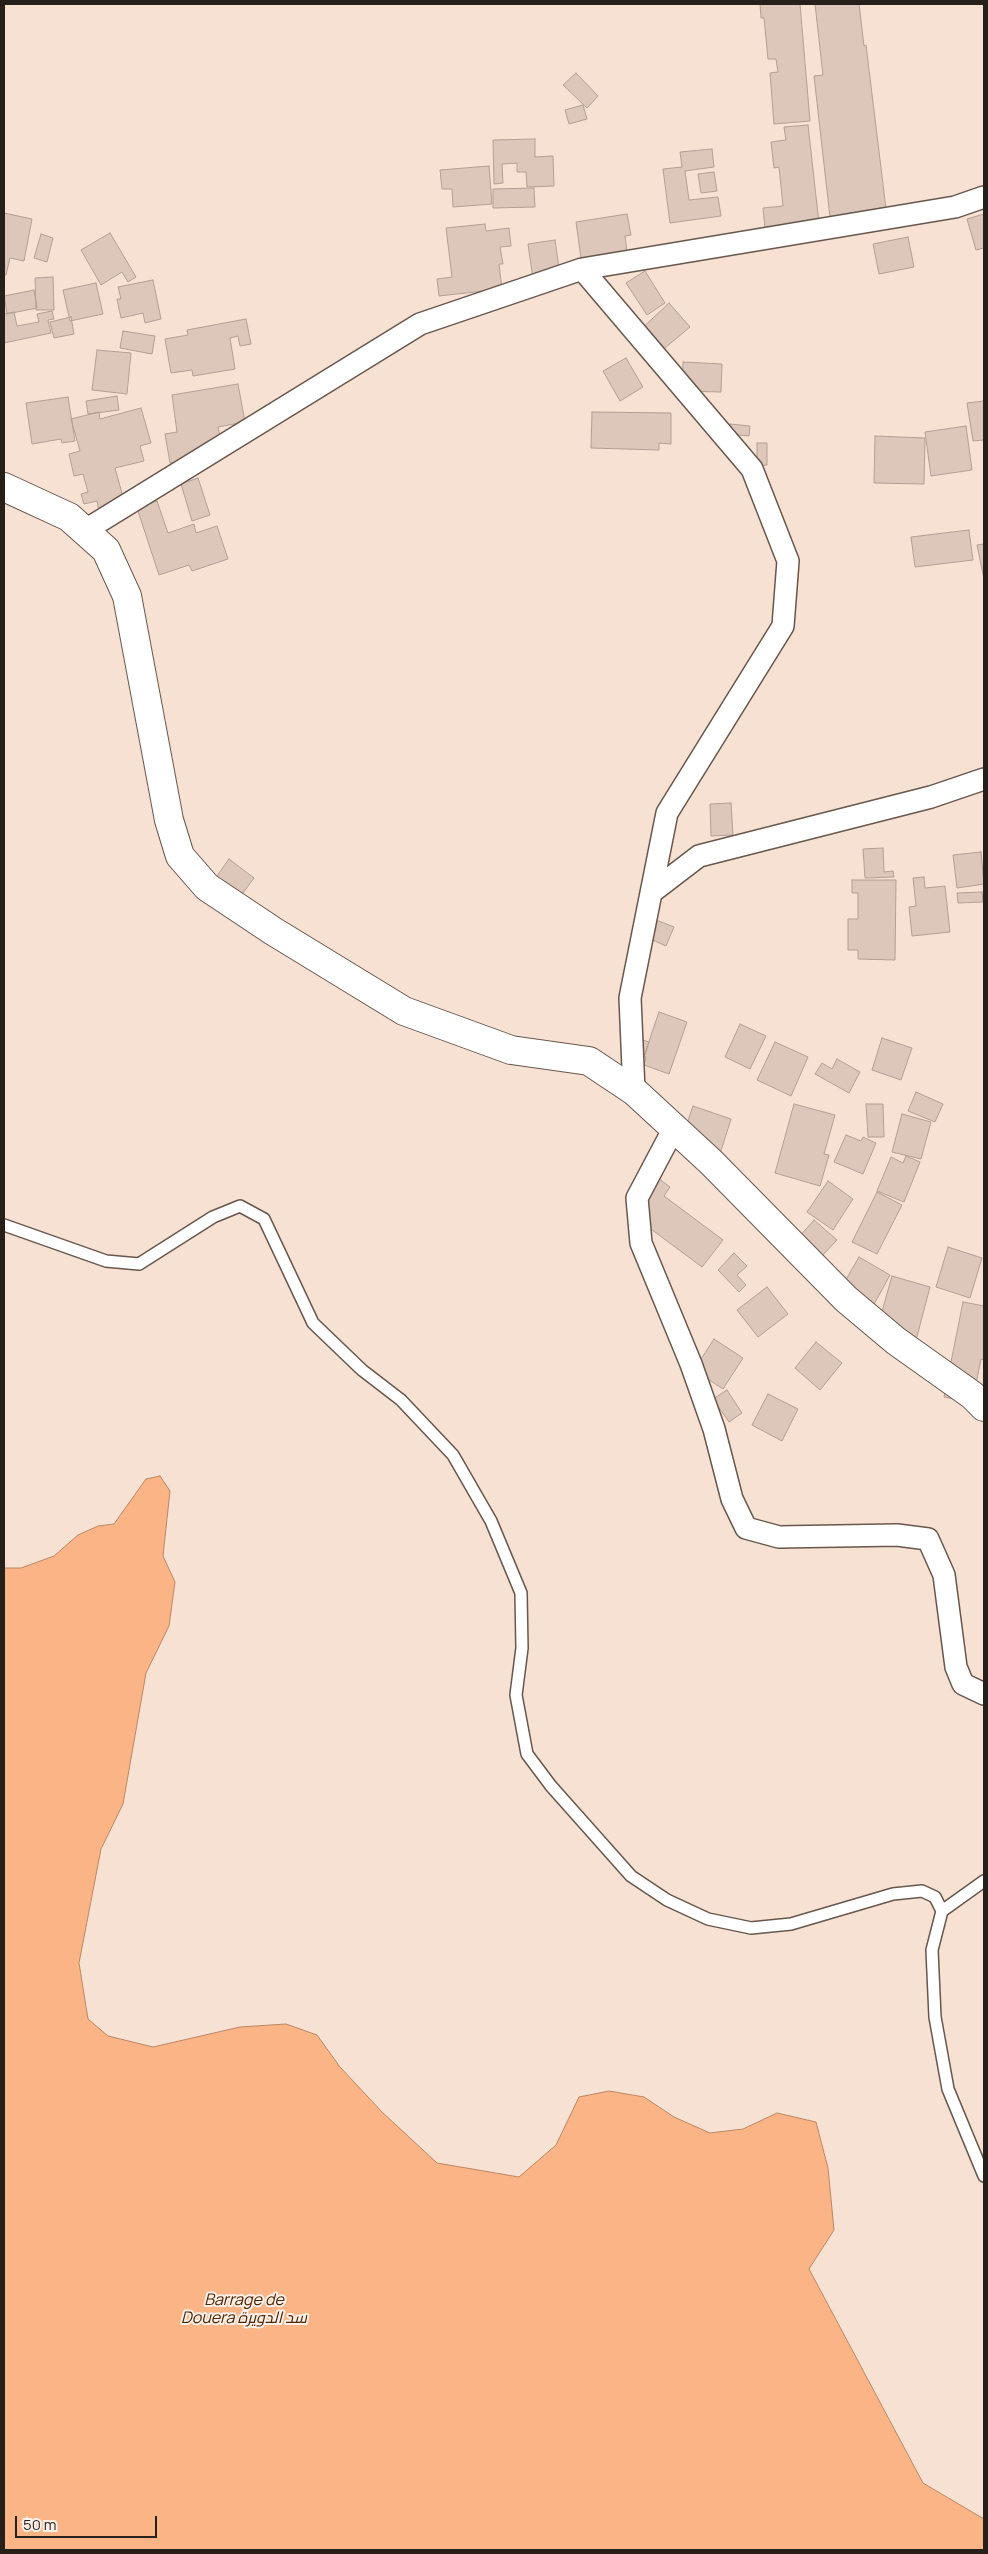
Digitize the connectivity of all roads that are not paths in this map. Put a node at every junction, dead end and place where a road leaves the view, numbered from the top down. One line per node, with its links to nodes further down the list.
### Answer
1 (984, 197): 2 (street)
2 (582, 269): 4 (street); 6 (street)
3 (4, 487): 4 (street)
4 (84, 531): 7 (street)
5 (984, 779): 6 (street)
6 (652, 892): 7 (street)
7 (634, 1091): 8 (street)
8 (674, 1128): 10 (street); 11 (street)
9 (4, 1225): 13 (lane)
10 (984, 1407)
11 (984, 1694)
12 (984, 1881): 13 (lane)
13 (942, 1911): 14 (lane)
14 (984, 2176)

